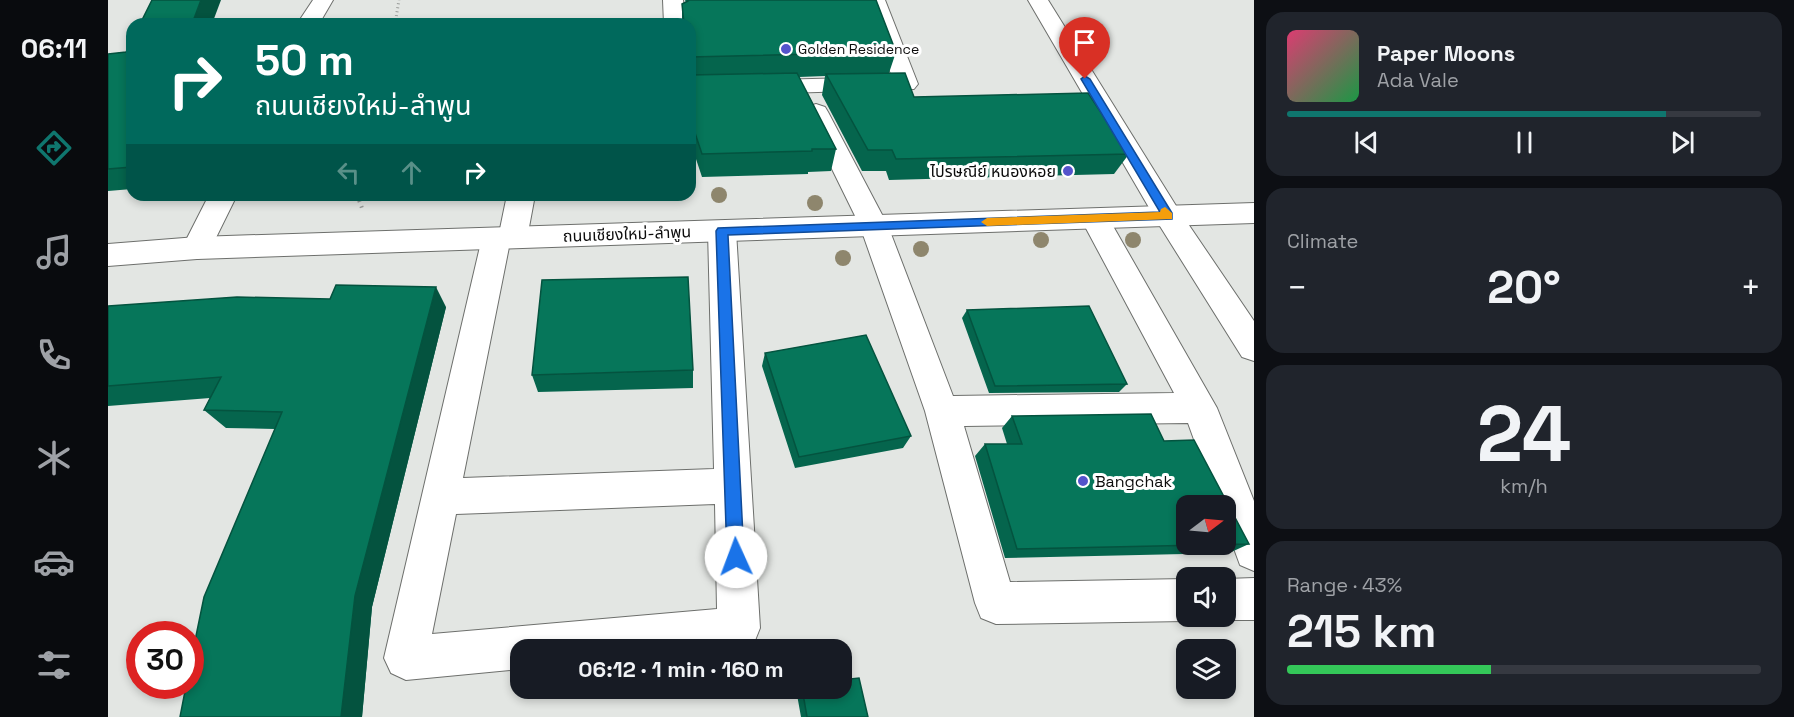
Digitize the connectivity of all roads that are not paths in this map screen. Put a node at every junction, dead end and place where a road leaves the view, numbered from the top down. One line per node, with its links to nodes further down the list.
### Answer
1 (323, 0): 5 (street)
2 (673, 0): 6 (street)
3 (874, 0): 7 (street)
4 (1038, 0): 12 (street)
5 (312, 18)
6 (674, 18)
7 (803, 86): 8 (street); 14 (street)
8 (696, 89)
9 (220, 201): 17 (street)
10 (519, 201): 16 (street)
11 (1254, 213): 12 (street, ถนนเชียงใหม่-ลำพูน)
12 (1168, 216): 13 (street, ถนนเชียงใหม่-ลำพูน); 19 (street)
13 (1095, 219): 14 (street, ถนนเชียงใหม่-ลำพูน); 20 (street)
14 (874, 226): 15 (street, ถนนเชียงใหม่-ลำพูน); 21 (street)
15 (722, 231): 16 (street, ถนนเชียงใหม่-ลำพูน); 22 (street)
16 (504, 238): 17 (street, ถนนเชียงใหม่-ลำพูน); 23 (street)
17 (197, 249): 18 (street, ถนนเชียงใหม่-ลำพูน)
18 (109, 256)
19 (1254, 348)
20 (1200, 408): 21 (street); 24 (street)
21 (942, 411): 27 (street)
22 (733, 486): 23 (street); 23 (street)
23 (440, 497)
24 (1254, 551)
25 (1236, 599): 26 (street)
26 (1254, 599)
27 (1176, 600)

